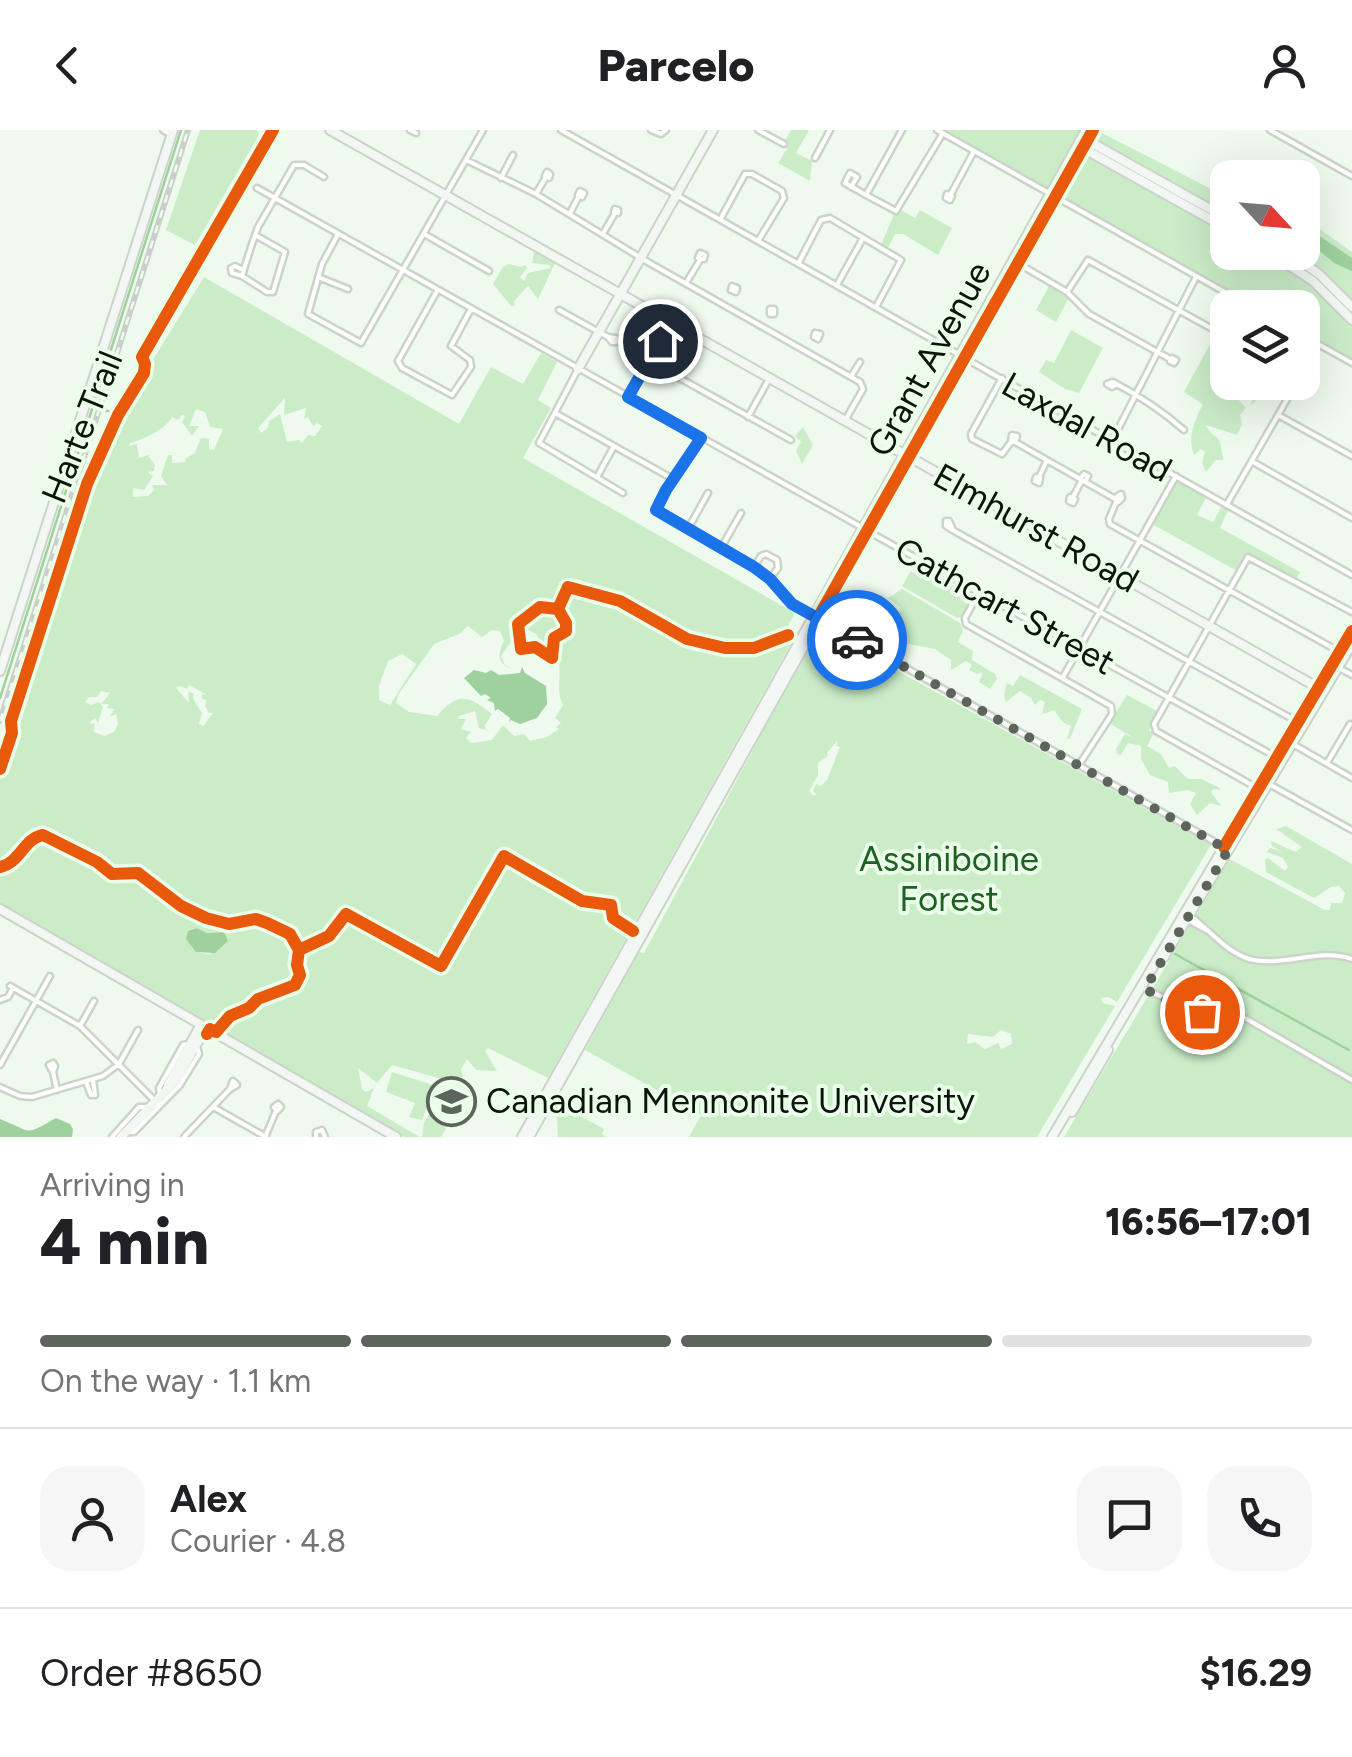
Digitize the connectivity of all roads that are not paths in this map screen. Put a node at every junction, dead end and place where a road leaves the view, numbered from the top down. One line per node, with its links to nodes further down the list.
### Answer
1 (330, 130): 32 (main road, Elmhurst Road)
2 (410, 130): 15 (street)
3 (483, 130): 21 (street)
4 (562, 130): 36 (street, Laxdal Road)
5 (651, 130): 6 (street)
6 (666, 130)
7 (713, 130): 36 (main road)
8 (758, 130): 13 (street)
9 (830, 130): 20 (street)
10 (902, 130): 33 (street)
11 (1270, 130): 24 (street)
12 (169, 132): 139 (main road)
13 (766, 132): 17 (street)
14 (940, 132): 18 (street); 33 (street)
15 (416, 134)
16 (1087, 137): 22 (main road); 22 (main road); 23 (main road, Grant Avenue); 34 (main road, Grant Avenue)
17 (784, 144)
18 (974, 151): 31 (street); 34 (street)
19 (513, 155): 26 (street)
20 (815, 158)
21 (466, 160): 26 (street); 32 (street)
22 (1114, 160): 23 (main road); 38 (main road); 41 (main road)
23 (1069, 173): 34 (main road, Grant Avenue)
24 (1352, 176)
25 (324, 177): 37 (street)
26 (500, 178): 30 (street)
27 (546, 178): 30 (street)
28 (852, 187): 33 (street)
29 (256, 188): 37 (street, Cathcart Street)
30 (536, 194): 39 (street)
31 (950, 194)
32 (446, 195): 45 (street); 65 (main road, Elmhurst Road)
33 (866, 195)
34 (1053, 195): 51 (main road, Grant Avenue); 57 (street)
35 (580, 196): 39 (street)
36 (677, 196): 42 (street, Laxdal Road); 49 (main road)
37 (274, 198): 44 (street, Cathcart Street); 46 (street)
38 (1210, 210)
39 (570, 214): 43 (street)
40 (615, 214): 43 (street)
41 (1210, 218)
42 (720, 220): 48 (street, Laxdal Road); 48 (street)
43 (604, 232): 49 (street)
44 (338, 234): 53 (street, Cathcart Street); 58 (street)
45 (424, 234): 53 (street); 56 (street)
46 (255, 235): 46 (street)
47 (863, 238): 52 (street); 60 (street); 66 (street)
48 (758, 242): 52 (street, Laxdal Road)
49 (642, 258): 59 (street); 65 (main road)
50 (700, 260): 59 (street)
51 (1015, 261): 64 (street); 82 (main road, Grant Avenue)
52 (798, 264): 60 (street, Laxdal Road)
53 (404, 270): 58 (street); 62 (street, Cathcart Street)
54 (1296, 270): 72 (main road)
55 (1313, 270): 67 (main road)
56 (489, 271)
57 (1197, 276): 63 (street); 70 (street)
58 (318, 277): 61 (street)
59 (686, 284): 74 (street)
60 (836, 286): 66 (street, Laxdal Road)
61 (348, 289)
62 (438, 290): 68 (street, Cathcart Street); 68 (street)
63 (1222, 290)
64 (1067, 292): 70 (street); 80 (street)
65 (620, 294): 73 (main road, Elmhurst Road); 76 (main road)
66 (876, 307): 82 (street, Laxdal Road)
67 (1352, 307)
68 (471, 308): 87 (street, Cathcart Street)
69 (559, 310): 76 (street)
70 (1178, 310): 75 (street); 80 (street)
71 (770, 314): 74 (street)
72 (1352, 320)
73 (670, 322): 84 (street); 89 (main road, Elmhurst Road)
74 (764, 327): 81 (street)
75 (1210, 329)
76 (599, 332): 77 (street); 87 (main road)
77 (608, 337)
78 (816, 339): 81 (street)
79 (1320, 345): 86 (street)
80 (1156, 350): 83 (street); 92 (street)
81 (808, 352): 88 (street)
82 (961, 356): 90 (street, Laxdal Road); 104 (main road, Grant Avenue)
83 (1170, 360)
84 (649, 361): 93 (street); 97 (street)
85 (860, 362): 88 (street)
86 (1352, 363)
87 (578, 369): 93 (street, Cathcart Street); 95 (street)
88 (852, 377): 98 (street)
89 (770, 378): 97 (street); 98 (main road, Elmhurst Road)
90 (1002, 378): 102 (street, Laxdal Road); 106 (street)
91 (1118, 384): 92 (street)
92 (1138, 394): 99 (street); 102 (street)
93 (628, 397): 100 (street, Cathcart Street)
94 (1286, 400): 96 (street)
95 (554, 412): 103 (street); 109 (street)
96 (1278, 415): 105 (street); 107 (street)
97 (748, 417): 101 (street)
98 (845, 421): 104 (main road, Elmhurst Road)
99 (1184, 430)
100 (701, 438): 111 (street); 120 (street, Cathcart Street)
101 (791, 440)
102 (1112, 440): 108 (street, Laxdal Road)
103 (614, 446): 109 (street); 111 (street)
104 (906, 455): 120 (main road, Grant Avenue); 125 (main road, Elmhurst Road)
105 (1352, 456)
106 (1048, 460): 110 (street); 112 (street)
107 (1253, 462): 116 (street); 118 (street)
108 (1176, 476): 116 (street, Laxdal Road); 122 (street)
109 (597, 477): 113 (street)
110 (1039, 477)
111 (673, 479): 119 (street)
112 (1082, 480): 115 (street); 122 (street)
113 (624, 492)
114 (708, 493): 119 (street)
115 (1073, 497)
116 (1227, 505): 126 (street, Laxdal Road)
117 (741, 513): 123 (street)
118 (1352, 518)
119 (688, 529): 123 (street)
120 (864, 529): 129 (street, Cathcart Street); 132 (main road, Grant Avenue)
121 (953, 530): 130 (street)
122 (1140, 540): 125 (street); 128 (street)
123 (722, 548): 124 (street)
124 (754, 567): 127 (street); 127 (street)
125 (1120, 575): 130 (street); 133 (main road, Elmhurst Road)
126 (1352, 576)
127 (770, 579): 132 (street)
128 (1230, 591): 131 (street); 133 (street); 137 (street)
129 (978, 594): 136 (street, Cathcart Street); 142 (street)
130 (1100, 611): 136 (street); 138 (street)
131 (1352, 612)
132 (815, 617): 149 (street); 186 (main road, Grant Avenue)
133 (1210, 626): 138 (street); 143 (main road, Elmhurst Road)
134 (1352, 631): 137 (main road)
135 (1352, 644): 137 (main road)
136 (1081, 646): 142 (street); 144 (street, Cathcart Street)
137 (1343, 653): 140 (main road)
138 (1190, 662): 144 (street); 145 (street)
139 (1, 665)
140 (1336, 666): 141 (street); 143 (main road)
141 (1352, 675)
142 (1063, 678): 149 (street)
143 (1321, 689): 145 (main road)
144 (1170, 697): 148 (street, Cathcart Street); 152 (street)
145 (1300, 724): 147 (main road)
146 (1350, 724): 150 (street)
147 (1290, 742): 148 (main road); 150 (street)
148 (1280, 759): 152 (main road)
149 (1078, 764): 154 (street)
150 (1327, 764): 151 (street)
151 (1352, 778)
152 (1264, 788): 153 (street); 154 (main road)
153 (1352, 830)
154 (1226, 848): 156 (main road)
155 (0, 912): 163 (main road)
156 (1186, 916): 157 (street); 159 (main road)
157 (1352, 959)
158 (47, 982): 162 (street)
159 (1143, 988): 172 (street); 187 (main road)
160 (0, 1000): 162 (street)
161 (94, 1000): 164 (street)
162 (36, 1001): 164 (street); 170 (street)
163 (185, 1018): 165 (main road); 168 (main road)
164 (80, 1026): 169 (street)
165 (203, 1028): 167 (main road); 168 (main road)
166 (138, 1030): 169 (street)
167 (216, 1035): 168 (main road); 185 (main road)
168 (195, 1043): 176 (main road)
169 (119, 1064): 175 (street); 176 (street)
170 (0, 1065)
171 (52, 1072): 175 (street)
172 (1352, 1080)
173 (0, 1086): 175 (street)
174 (230, 1089): 177 (street)
175 (58, 1090)
176 (157, 1100): 179 (main road); 180 (street)
177 (214, 1108): 181 (street); 182 (street)
178 (276, 1111): 182 (street)
179 (123, 1134)
180 (112, 1137)
181 (184, 1137)
182 (266, 1137)
183 (316, 1137): 184 (street)
184 (325, 1137)
185 (396, 1137)
186 (526, 1137)
187 (1055, 1137)

